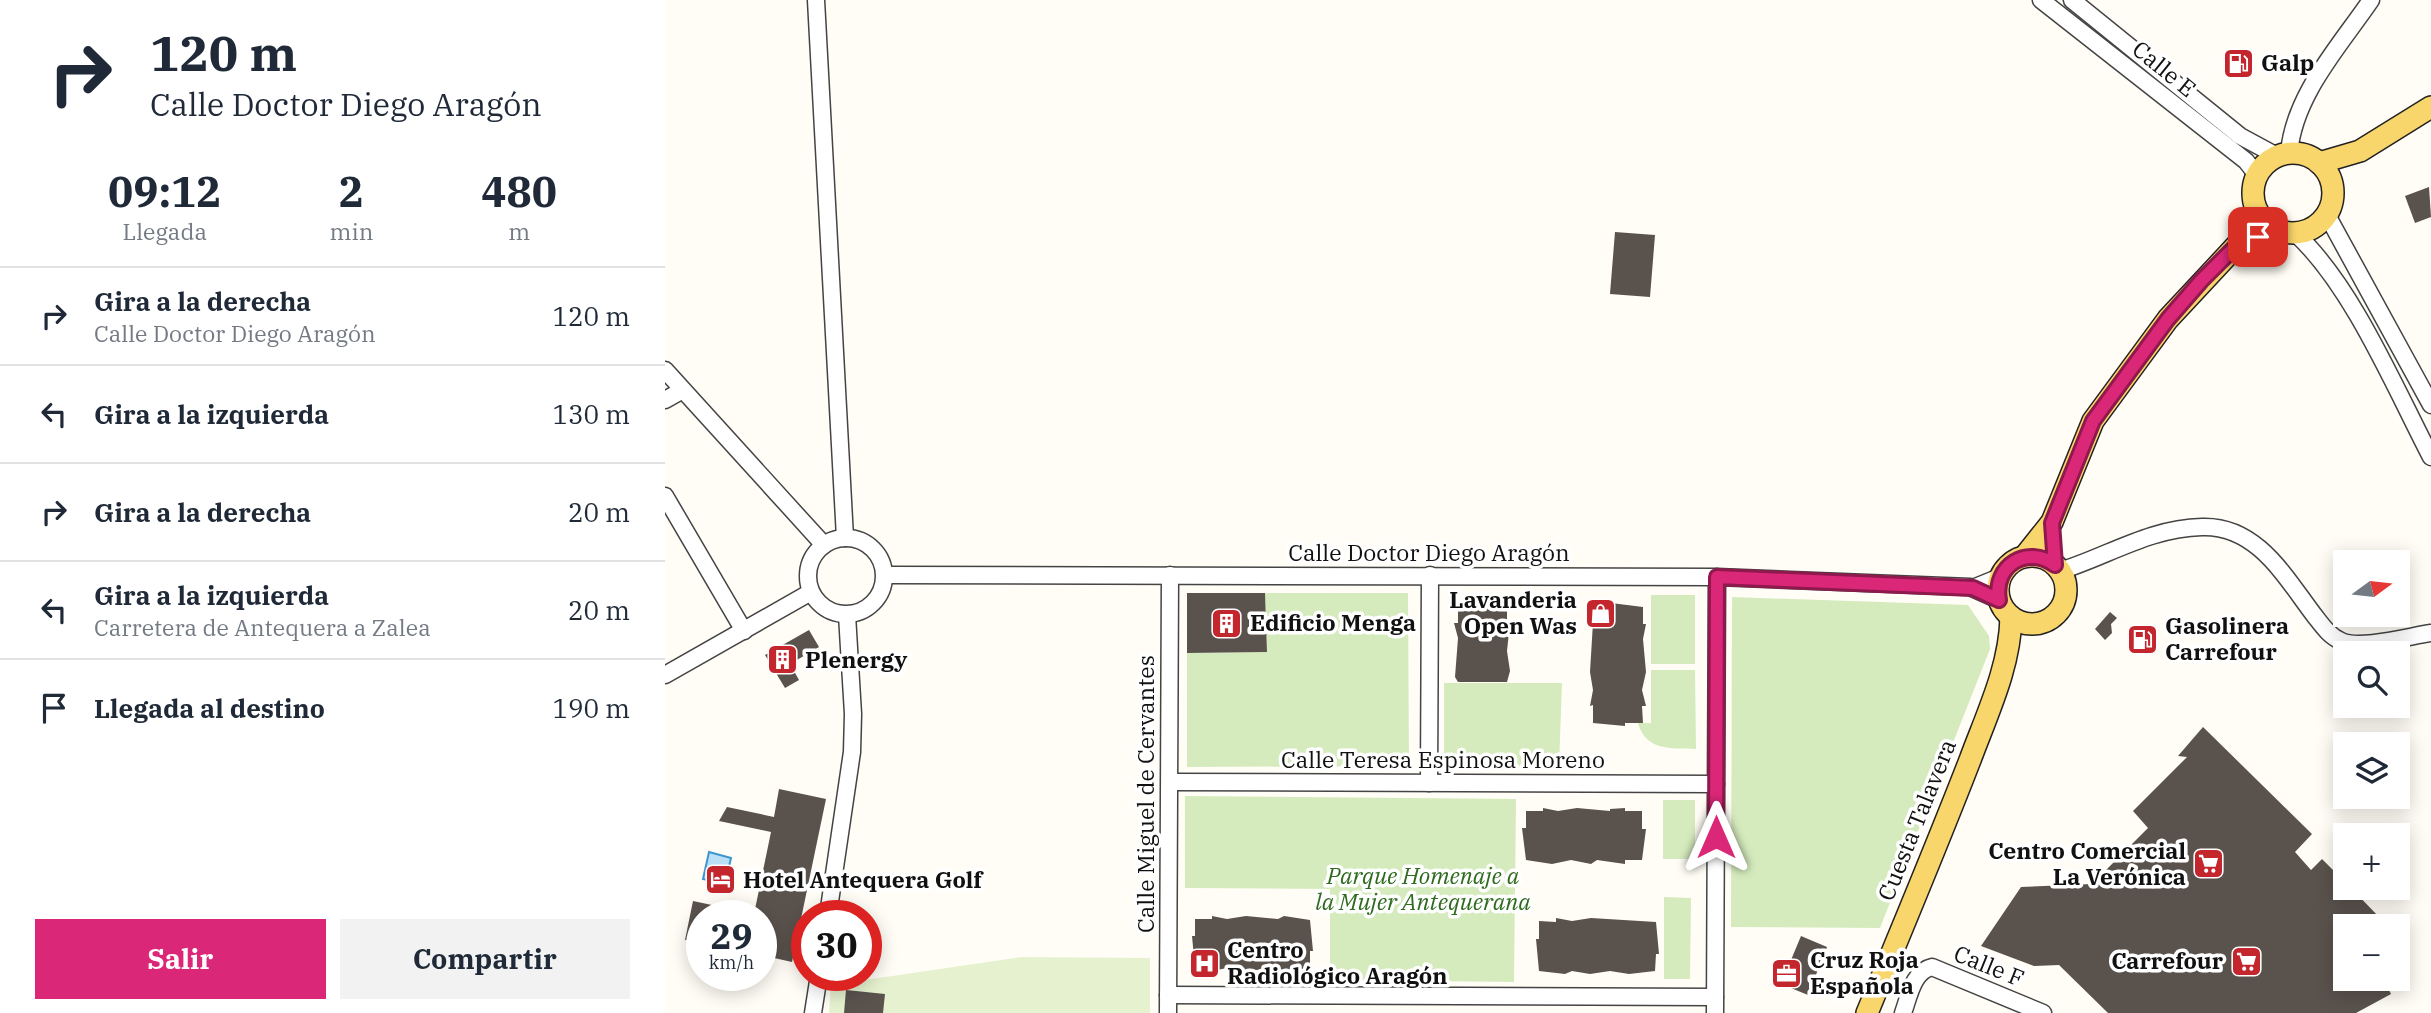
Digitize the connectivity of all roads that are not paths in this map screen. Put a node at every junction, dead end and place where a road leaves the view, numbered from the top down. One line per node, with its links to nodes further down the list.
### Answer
1 (816, 0): 22 (street)
2 (2041, 0): 9 (street, Calle E)
3 (2072, 0): 7 (street, Calle E)
4 (2371, 0): 7 (street)
5 (2431, 107): 6 (main road)
6 (2360, 151): 8 (main road); 10 (main road)
7 (2283, 155): 8 (main road); 9 (main road)
8 (2319, 163): 10 (main road)
9 (2257, 176): 11 (main road)
10 (2333, 190): 12 (main road)
11 (2254, 203): 13 (main road); 14 (main road)
12 (2327, 215): 13 (main road); 18 (street)
13 (2289, 233): 14 (main road); 19 (street)
14 (2237, 245): 21 (main road)
15 (665, 370): 16 (street)
16 (681, 391): 17 (street); 23 (street)
17 (665, 400)
18 (2431, 405)
19 (2431, 457)
20 (665, 496): 36 (street)
21 (2052, 523): 24 (main road); 25 (main road)
22 (845, 538): 23 (street); 26 (street)
23 (824, 545): 32 (street)
24 (2025, 556): 25 (main road); 30 (main road)
25 (2057, 568): 35 (main road); 37 (street)
26 (885, 575): 27 (street, Calle Doctor Diego Aragón); 34 (street)
27 (1170, 575): 28 (street, Calle Doctor Diego Aragón); 40 (street, Calle Miguel de Cervantes)
28 (1430, 575): 29 (street, Calle Doctor Diego Aragón); 41 (street)
29 (1717, 577): 31 (street, Calle Doctor Diego Aragón); 42 (street)
30 (2000, 577): 31 (street, Calle Doctor Diego Aragón); 33 (main road)
31 (1973, 588): 33 (street, Calle Doctor Diego Aragón)
32 (811, 592): 34 (street); 36 (street)
33 (2005, 608): 35 (main road); 38 (main road, Cuesta Talavera)
34 (847, 615): 43 (street)
35 (2032, 624): 38 (main road, Cuesta Talavera)
36 (744, 631): 39 (street)
37 (2431, 634)
38 (2011, 645): 51 (main road, Cuesta Talavera)
39 (665, 675)
40 (1170, 782): 41 (street, Calle Teresa Espinosa Moreno); 45 (street, Calle Miguel de Cervantes)
41 (1429, 783): 42 (street, Calle Teresa Espinosa Moreno)
42 (1716, 784): 47 (street)
43 (830, 900)
44 (816, 991): 48 (street)
45 (1168, 995): 46 (street); 49 (street, Calle Miguel de Cervantes)
46 (1428, 996): 47 (street); 50 (street)
47 (1715, 1005)
48 (813, 1013)
49 (1168, 1013)
50 (1428, 1013)
51 (1867, 1013)
52 (1903, 1013): 53 (street, Calle F)
53 (2043, 1013)

